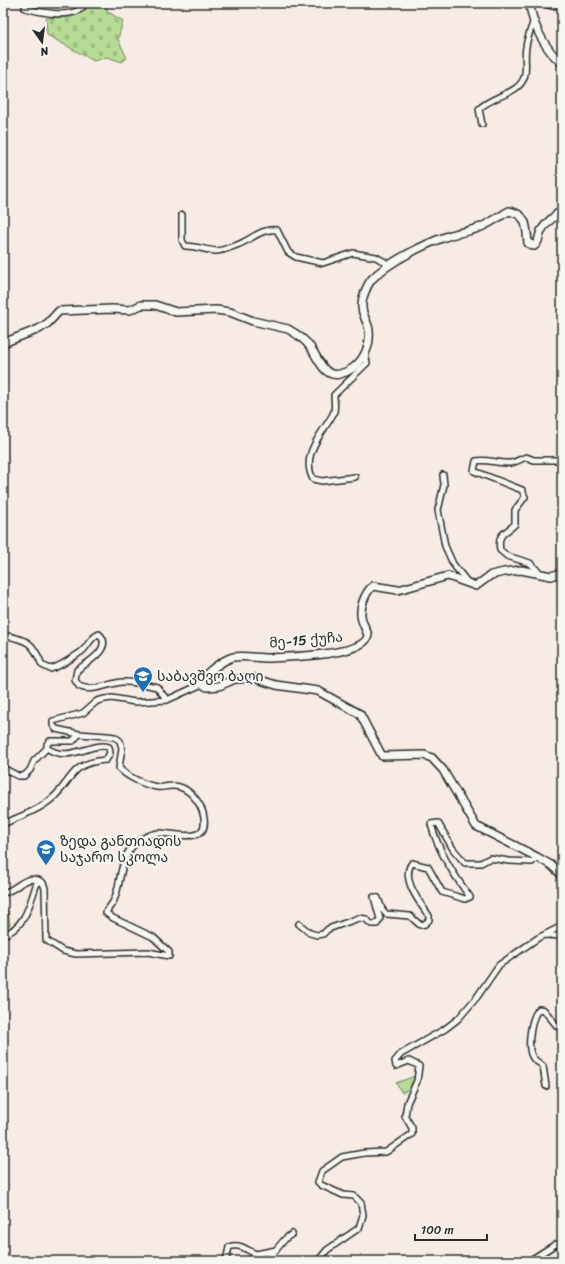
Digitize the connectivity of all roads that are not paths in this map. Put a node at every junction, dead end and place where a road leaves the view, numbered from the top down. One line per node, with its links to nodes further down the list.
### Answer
1 (26, 3): 2 (street)
2 (85, 3)
3 (530, 3): 6 (street)
4 (546, 3): 5 (street)
5 (561, 3)
6 (534, 19): 7 (street); 8 (street)
7 (562, 63)
8 (482, 124)
9 (562, 210): 11 (street)
10 (182, 215): 11 (street)
11 (390, 265): 13 (street)
12 (3, 343): 13 (street)
13 (365, 353): 16 (street)
14 (562, 460): 18 (street)
15 (443, 475): 19 (street)
16 (355, 477)
17 (562, 573): 18 (street)
18 (541, 574): 19 (street)
19 (470, 585): 21 (street, მე-15 ქუჩა)
20 (3, 636): 22 (street)
21 (202, 684): 22 (street); 27 (street)
22 (167, 700): 23 (street)
23 (79, 734): 24 (street); 29 (street)
24 (47, 748): 25 (street); 26 (street)
25 (3, 768)
26 (3, 824)
27 (537, 857): 28 (street); 31 (street)
28 (562, 875)
29 (38, 880): 30 (street); 33 (street)
30 (3, 893)
31 (299, 924)
32 (562, 926): 34 (street)
33 (3, 935)
34 (544, 935): 35 (street); 43 (street)
35 (562, 936)
36 (562, 1029): 37 (street)
37 (546, 1086)
38 (292, 1234): 40 (street)
39 (562, 1245): 44 (street)
40 (276, 1250): 41 (street); 42 (street)
41 (226, 1261)
42 (264, 1261)
43 (318, 1261)
44 (529, 1261)

